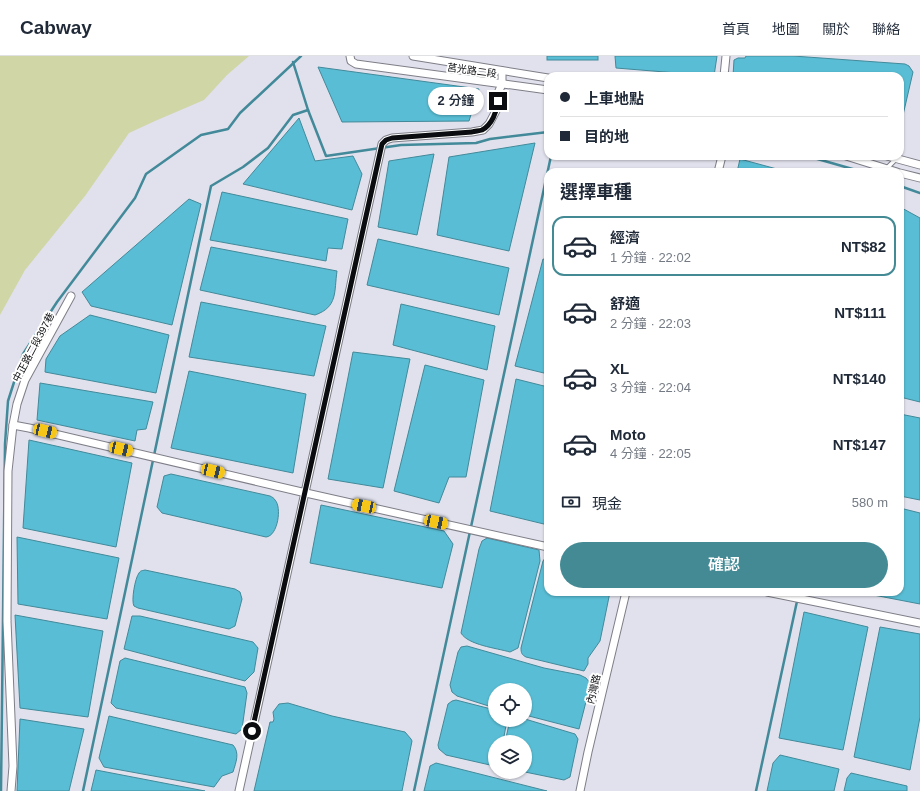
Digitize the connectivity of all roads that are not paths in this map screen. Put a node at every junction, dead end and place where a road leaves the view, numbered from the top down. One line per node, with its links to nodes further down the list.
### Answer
1 (350, 56): 7 (street, 莒光路二段)
2 (413, 56): 4 (street, 莒光路二段)
3 (726, 56): 5 (street)
4 (502, 71): 6 (street, 莒光路二段); 7 (street)
5 (724, 72)
6 (544, 77)
7 (502, 84): 8 (street, 莒光路二段); 19 (street)
8 (544, 89)
9 (858, 160): 13 (street)
10 (895, 160): 14 (lane)
11 (900, 160): 12 (street)
12 (920, 165)
13 (883, 168)
14 (887, 168)
15 (904, 174): 16 (street)
16 (920, 178)
17 (71, 296): 18 (street, 中正路二段397巷)
18 (13, 425): 19 (street); 24 (street, 中正路二段397巷)
19 (306, 493): 20 (street); 25 (street)
20 (544, 546)
21 (625, 596): 26 (street, 內灣路)
22 (787, 596): 23 (street)
23 (920, 623)
24 (11, 791)
25 (239, 791)
26 (580, 791)

